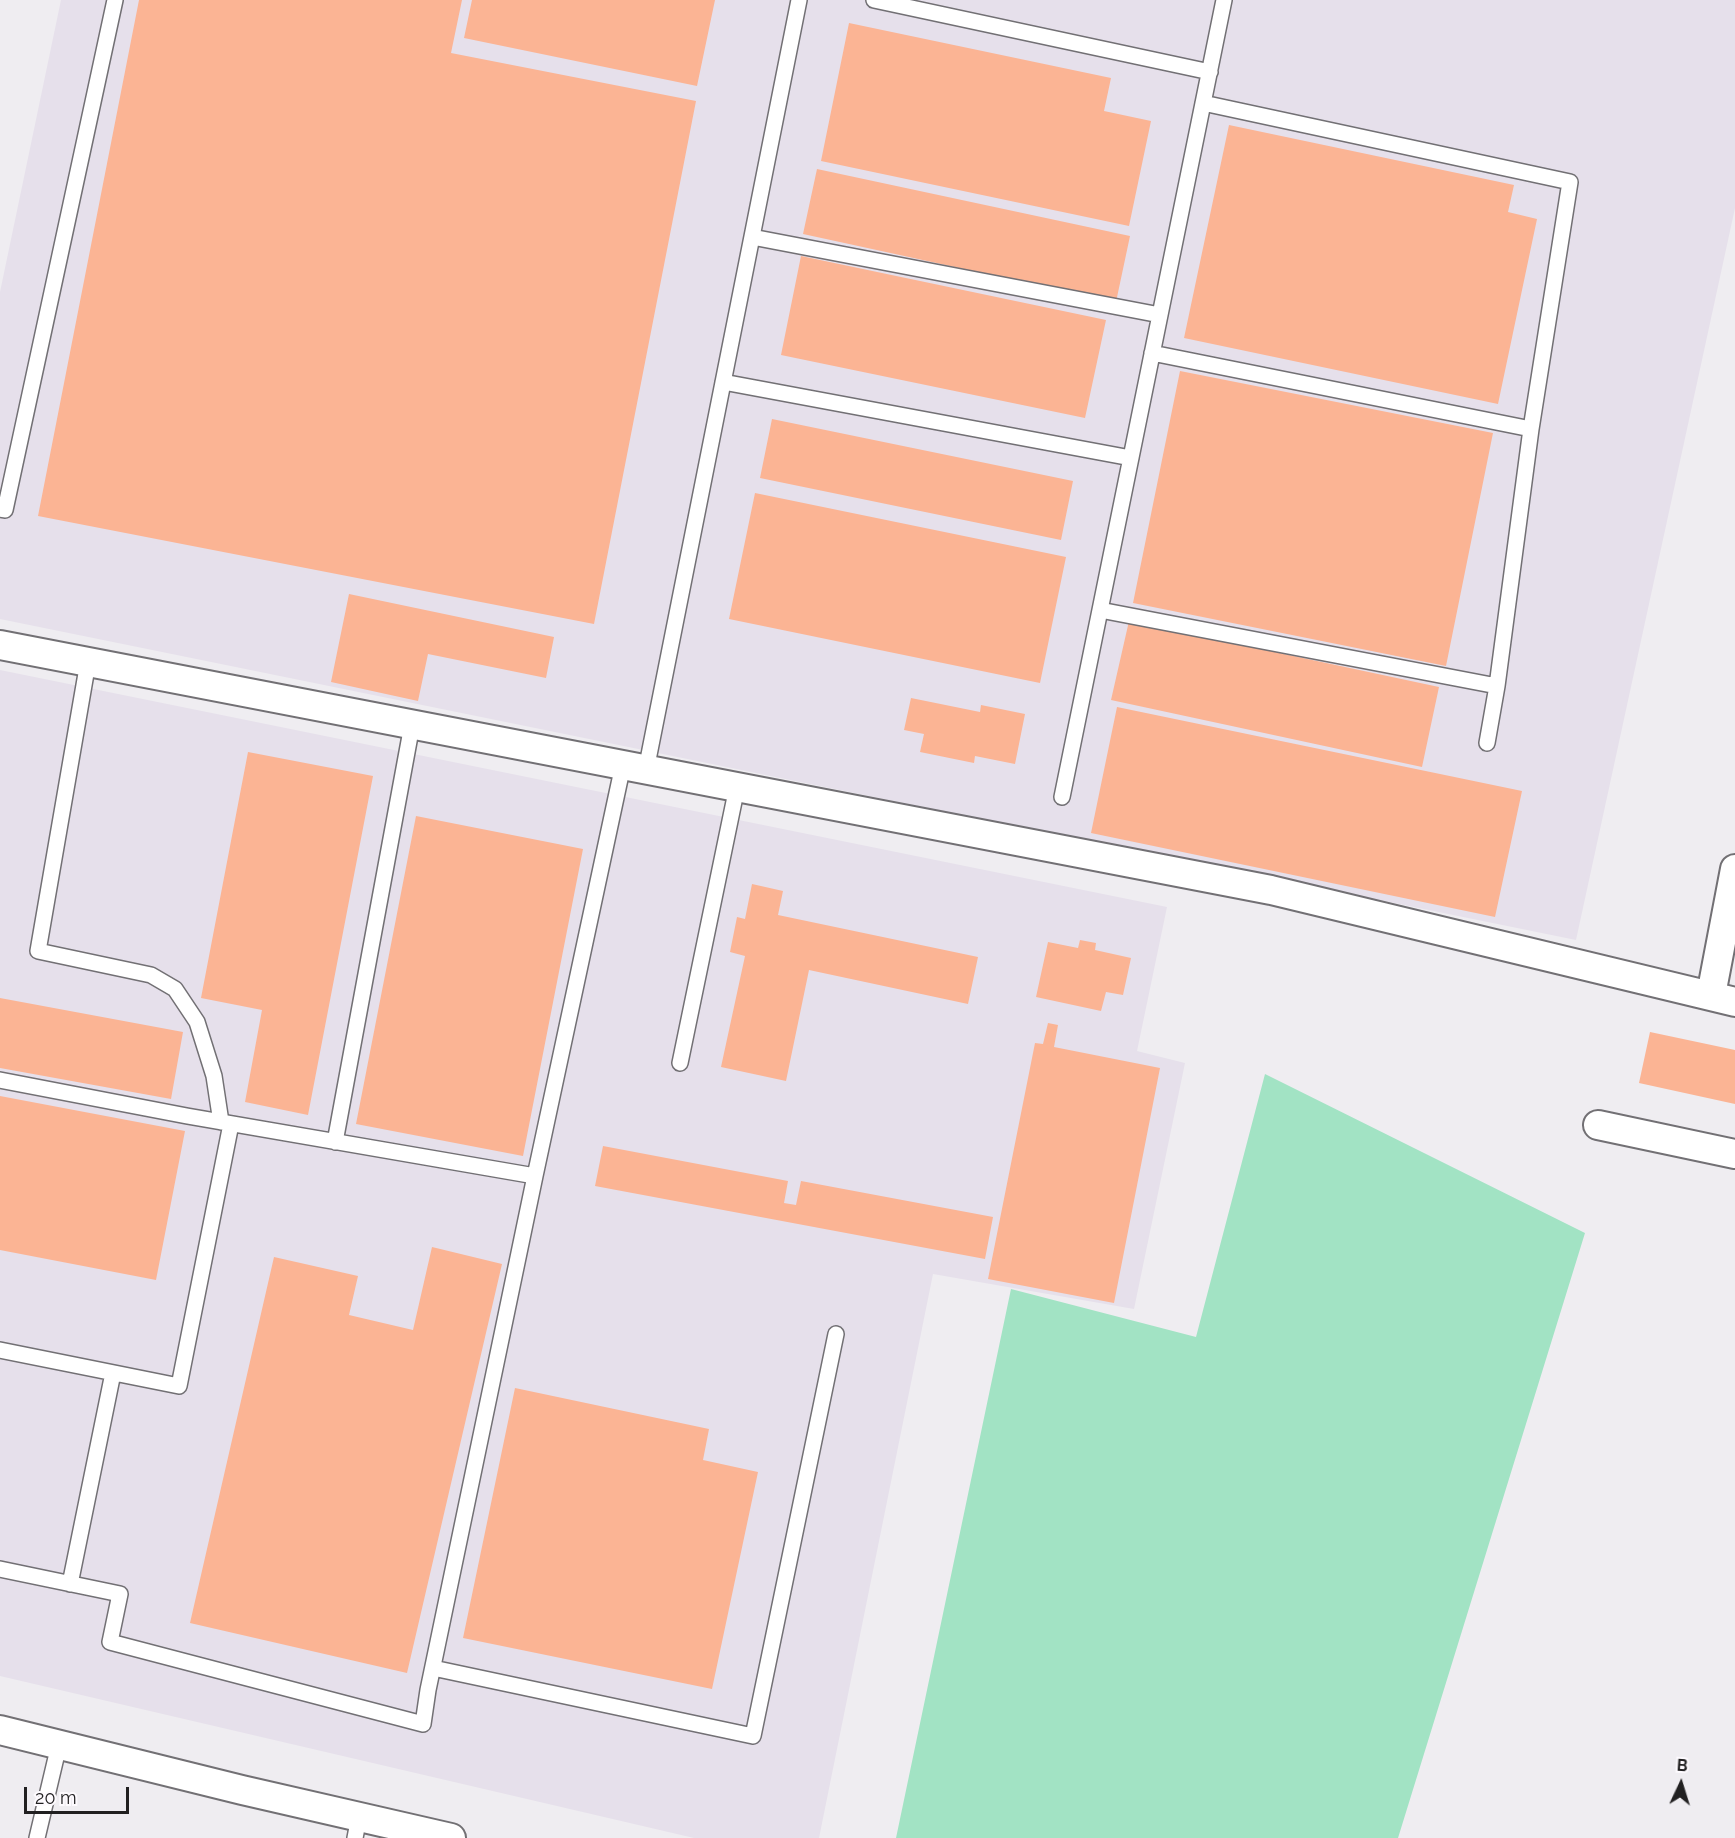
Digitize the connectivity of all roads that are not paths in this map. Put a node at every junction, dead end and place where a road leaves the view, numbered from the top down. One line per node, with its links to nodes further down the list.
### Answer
1 (115, 0): 13 (lane)
2 (799, 0): 7 (lane)
3 (874, 0): 5 (lane)
4 (1224, 0): 5 (lane)
5 (1210, 72): 6 (lane)
6 (1203, 103): 8 (lane); 11 (lane)
7 (752, 237): 8 (lane); 10 (lane)
8 (1160, 315): 9 (lane)
9 (1152, 353): 11 (lane); 12 (lane)
10 (723, 382): 12 (lane); 20 (lane)
11 (1531, 429): 17 (lane)
12 (1131, 458): 14 (lane)
13 (0, 509)
14 (1100, 610): 17 (lane); 22 (lane)
15 (0, 645): 16 (street)
16 (88, 662): 18 (street); 27 (lane)
17 (1497, 686): 19 (lane)
18 (412, 725): 20 (street); 29 (lane)
19 (1487, 742)
20 (635, 767): 21 (street); 31 (lane)
21 (737, 787): 24 (street); 25 (lane)
22 (1062, 797)
23 (1735, 869): 24 (street)
24 (1723, 998)
25 (680, 1063)
26 (0, 1080): 27 (lane)
27 (226, 1123): 29 (lane); 34 (lane)
28 (1598, 1125): 30 (street)
29 (335, 1142): 31 (lane)
30 (1735, 1154)
31 (535, 1176): 37 (lane)
32 (836, 1334): 37 (lane)
33 (0, 1350): 34 (lane)
34 (113, 1373): 36 (lane)
35 (0, 1569): 36 (lane)
36 (70, 1584): 37 (lane)
37 (433, 1668)
38 (0, 1731): 39 (street)
39 (59, 1745): 40 (street); 41 (lane)
40 (357, 1827): 42 (street)
41 (37, 1838)
42 (451, 1838)

